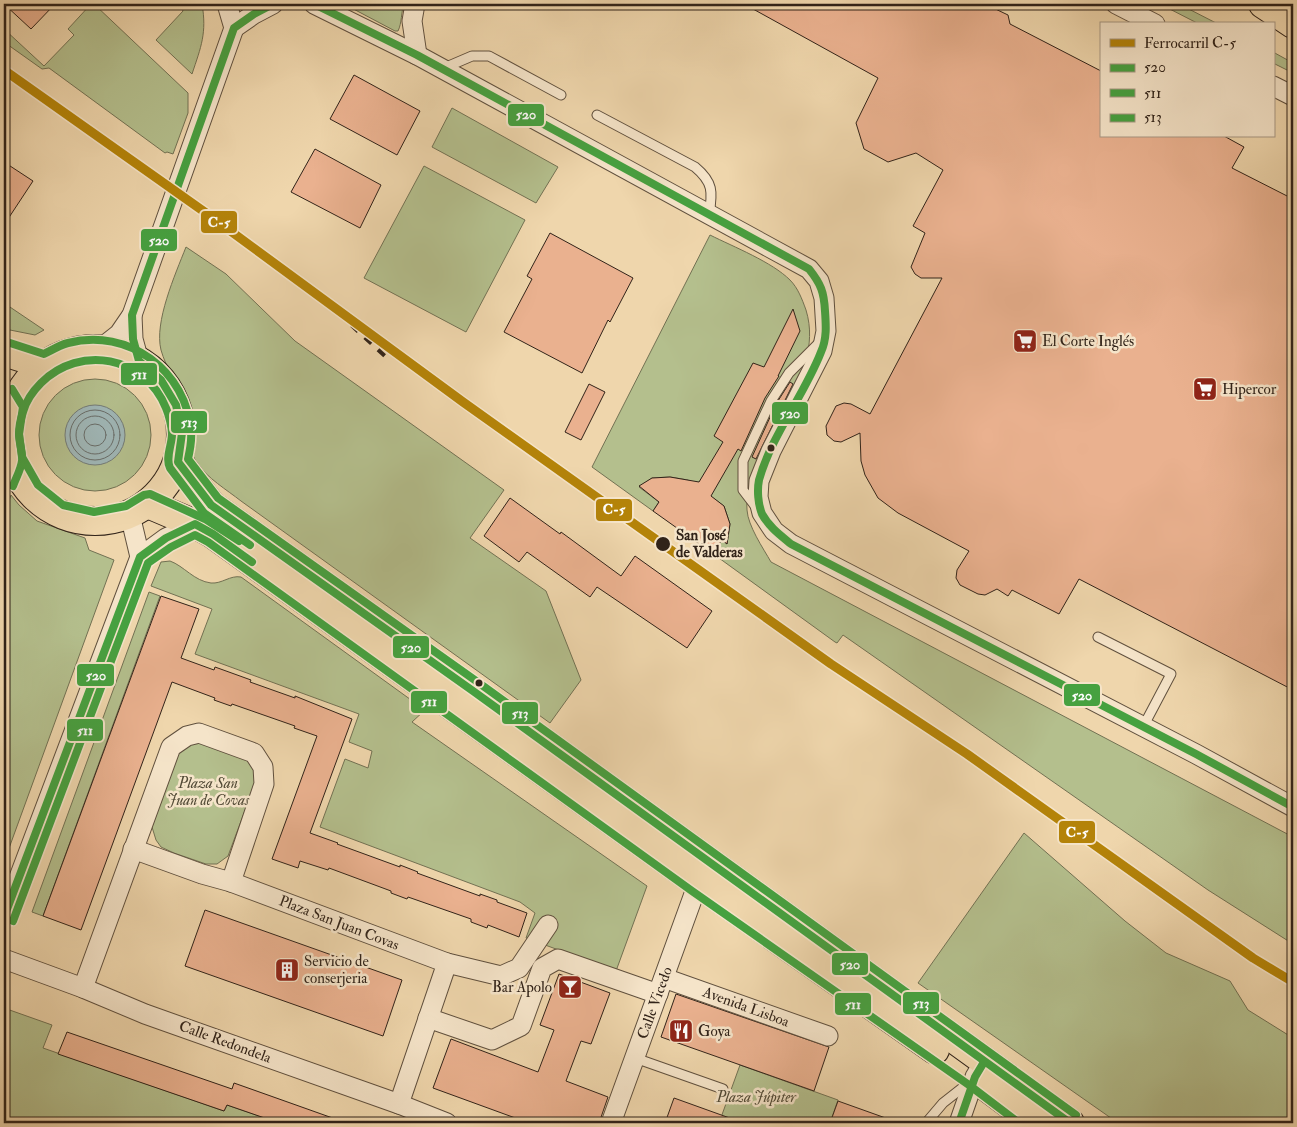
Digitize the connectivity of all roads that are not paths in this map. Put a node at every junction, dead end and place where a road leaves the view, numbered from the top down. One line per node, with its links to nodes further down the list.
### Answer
1 (227, 4): 11 (street)
2 (273, 4): 11 (street)
3 (314, 4): 12 (street)
4 (415, 4): 12 (street)
5 (1116, 4): 9 (street)
6 (1263, 4): 10 (main road)
7 (1277, 4): 8 (main road)
8 (1293, 12)
9 (1150, 22)
10 (1293, 24)
11 (234, 28): 19 (street)
12 (417, 55): 13 (street)
13 (442, 69): 15 (lane); 18 (street)
14 (1274, 86): 16 (street)
15 (561, 95)
16 (1293, 96)
17 (597, 115): 18 (lane)
18 (709, 214): 31 (street)
19 (132, 315): 20 (street); 22 (street)
20 (100, 349): 22 (main road); 23 (main road)
21 (4, 352): 23 (main road)
22 (139, 361): 25 (main road)
23 (45, 365): 24 (main road)
24 (8, 402): 26 (main road)
25 (178, 462): 27 (main road); 45 (main road)
26 (8, 472): 27 (main road)
27 (139, 510): 28 (main road); 29 (street)
28 (195, 524): 29 (street); 35 (main road)
29 (140, 557): 36 (street)
30 (1098, 637): 31 (lane)
31 (1143, 726): 32 (street)
32 (1293, 808)
33 (133, 849): 34 (street, Plaza San Juan Covas); 34 (street); 41 (street)
34 (231, 882): 39 (street, Plaza San Juan Covas)
35 (698, 883): 40 (street, Calle Vicedo); 45 (main road)
36 (4, 918)
37 (548, 925): 39 (street, Plaza San Juan Covas)
38 (4, 959): 41 (street, Calle Redondela)
39 (447, 963): 42 (street)
40 (661, 986): 42 (street); 43 (street, Avenida Lisboa); 44 (street, Calle Vicedo)
41 (83, 988): 47 (street, Calle Redondela)
42 (428, 1018): 47 (street)
43 (828, 1036)
44 (635, 1058): 46 (lane); 49 (street, Calle Vicedo)
45 (979, 1070): 50 (lane); 51 (street); 52 (main road); 53 (main road)
46 (723, 1088)
47 (399, 1104): 48 (street, Calle Redondela)
48 (447, 1123)
49 (611, 1123)
50 (926, 1123)
51 (959, 1123)
52 (1035, 1123)
53 (1070, 1123)

